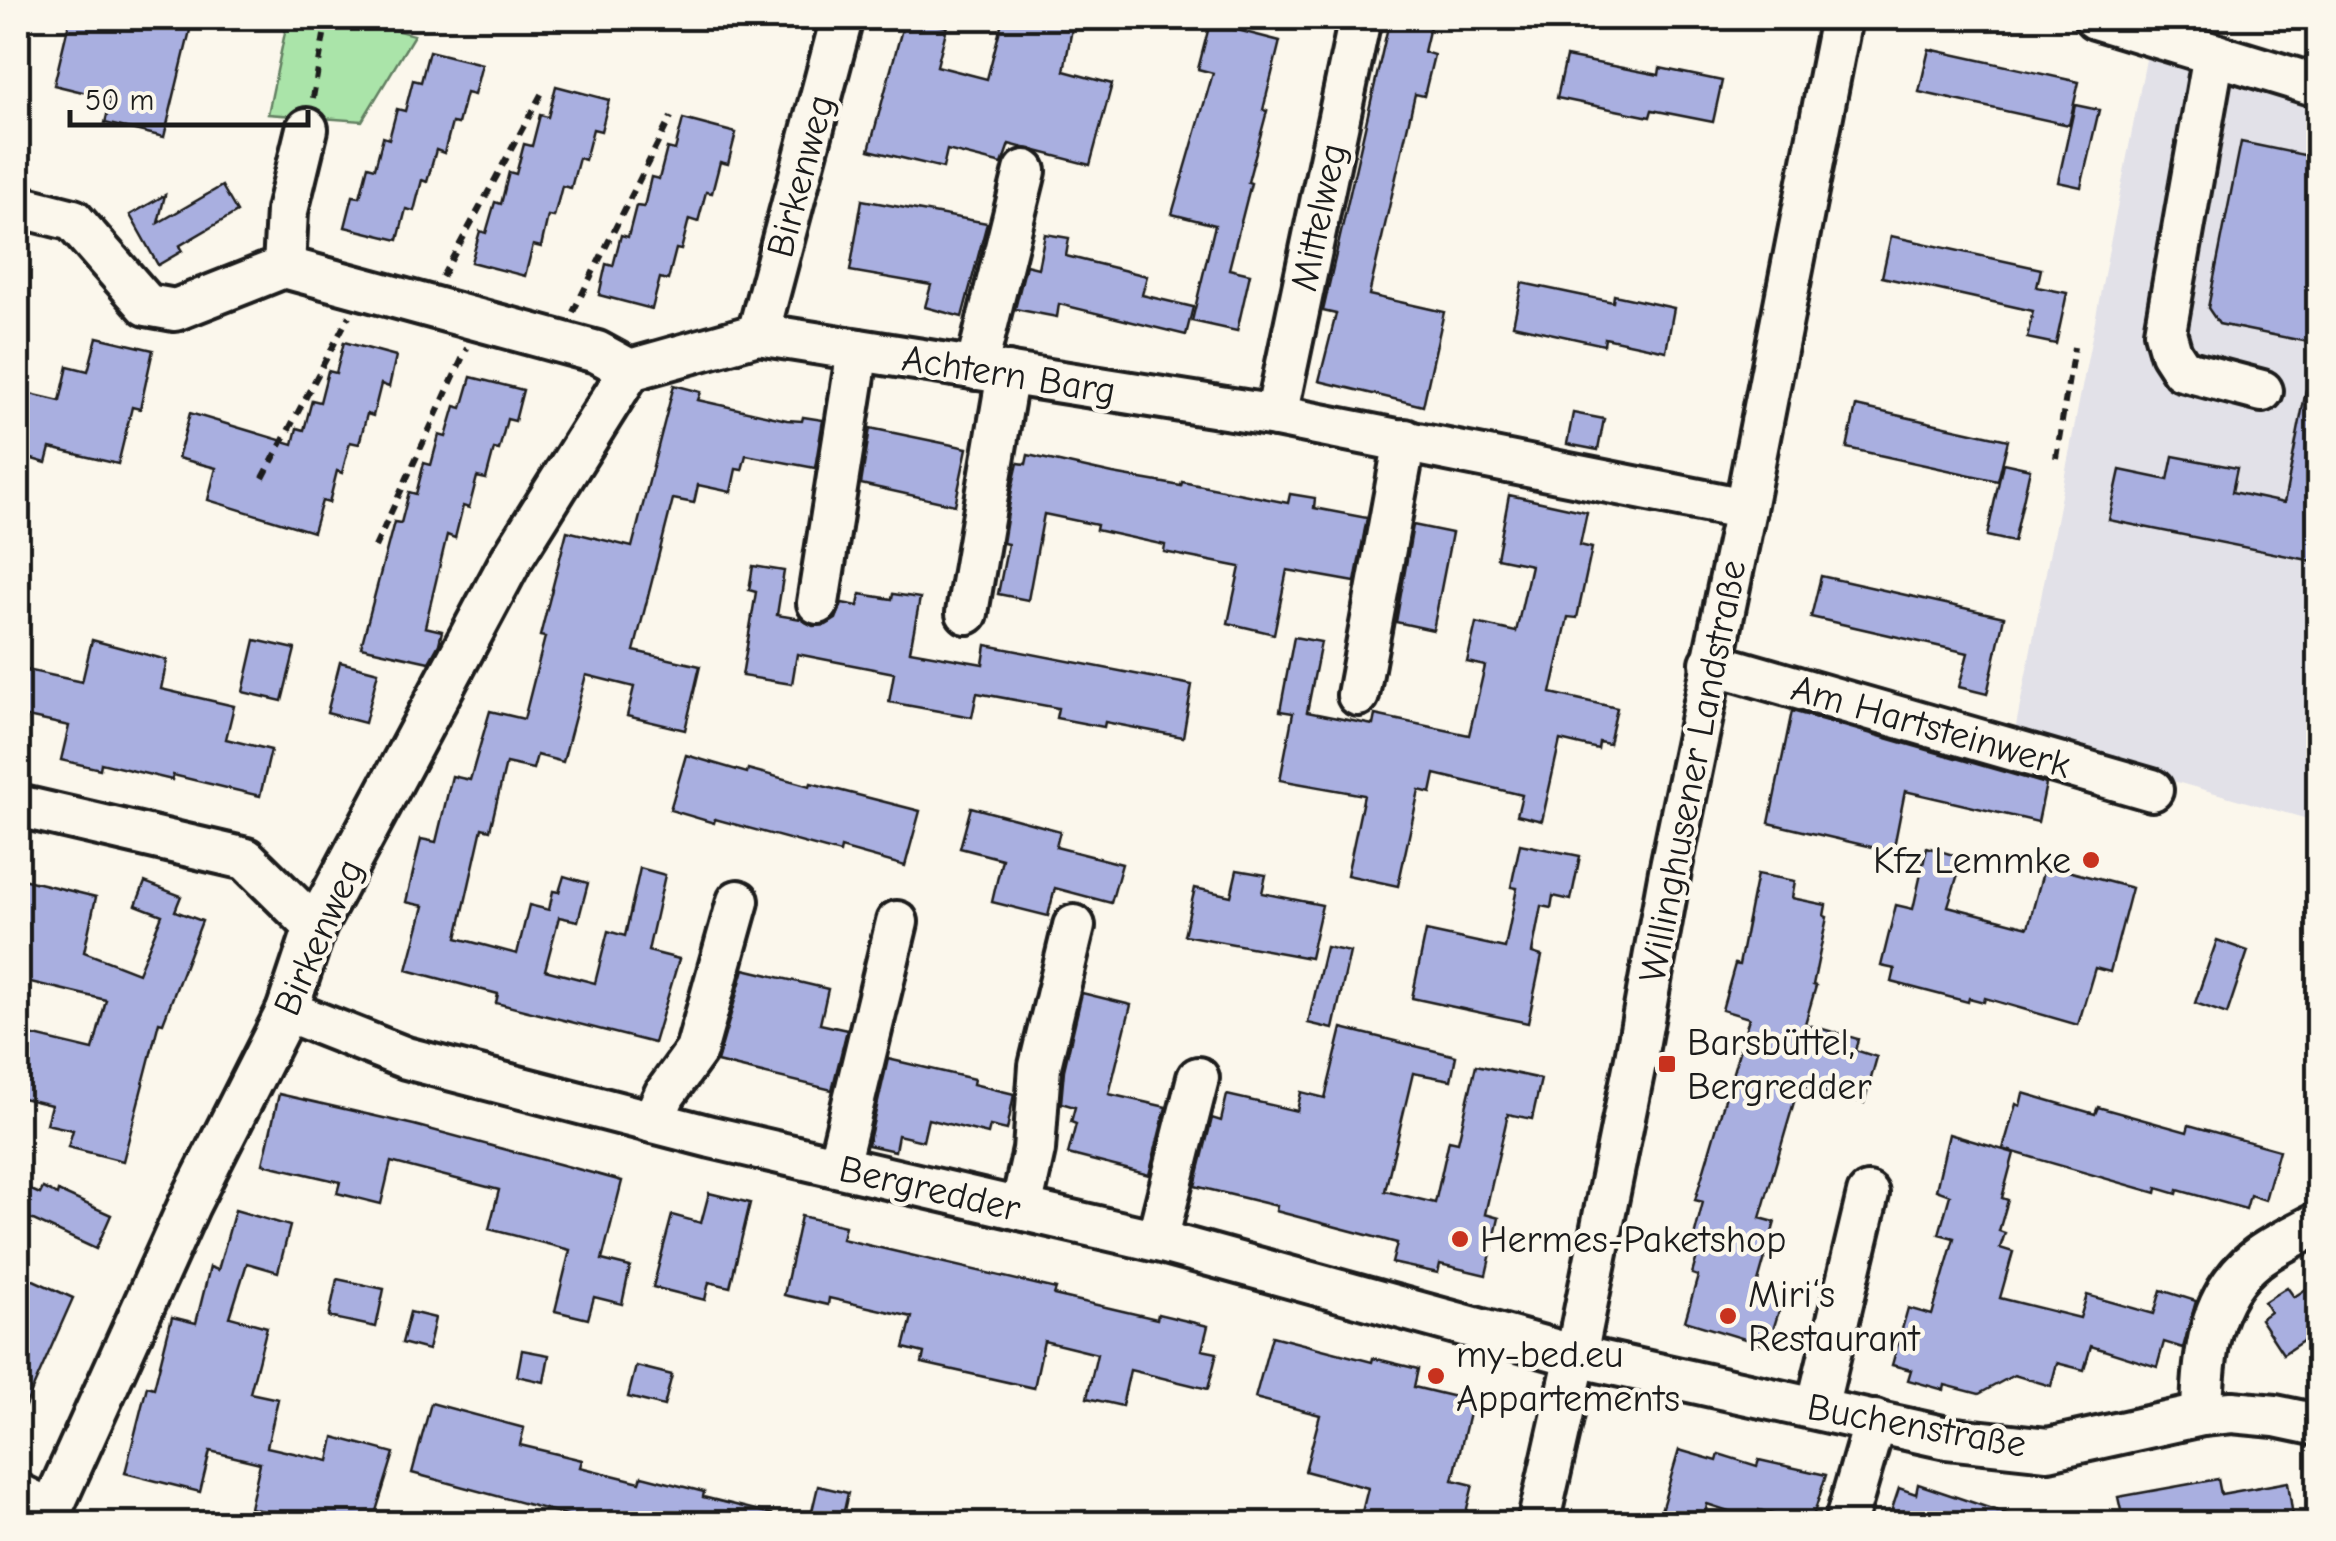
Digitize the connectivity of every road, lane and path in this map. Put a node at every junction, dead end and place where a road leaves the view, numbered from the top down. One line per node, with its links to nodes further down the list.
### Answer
1 (328, 18): 10 (path)
2 (842, 18): 17 (street, Birkenweg)
3 (1360, 18): 24 (street, Mittelweg)
4 (1841, 18): 28 (street, Willinghusener Landstraße)
5 (2095, 18): 6 (street)
6 (2214, 54): 7 (street); 23 (street)
7 (2318, 86)
8 (544, 89): 15 (path)
9 (672, 117): 18 (path)
10 (307, 129): 13 (street)
11 (1025, 171): 22 (street)
12 (18, 209): 13 (street)
13 (284, 267): 14 (street)
14 (364, 289): 15 (street); 27 (path)
15 (426, 306): 16 (street)
16 (480, 320): 18 (street); 29 (path)
17 (758, 334): 20 (street, Achtern Barg); 21 (street, Achtern Barg)
18 (558, 341): 21 (street)
19 (2074, 347): 26 (path)
20 (858, 350): 22 (street, Achtern Barg); 30 (street)
21 (630, 370): 39 (street, Birkenweg)
22 (992, 371): 24 (street, Achtern Barg); 31 (street)
23 (2262, 391)
24 (1276, 416): 25 (street, Achtern Barg)
25 (1405, 440): 28 (street, Achtern Barg); 33 (street)
26 (2056, 458)
27 (263, 478)
28 (1745, 510): 32 (street, Willinghusener Landstraße)
29 (375, 546)
30 (818, 603)
31 (967, 613)
32 (1711, 663): 34 (street, Am Hartsteinwerk); 48 (street, Willinghusener Landstraße)
33 (1358, 695)
34 (2152, 790)
35 (18, 806): 39 (street)
36 (738, 901): 42 (street)
37 (897, 922): 43 (street)
38 (1074, 926): 45 (street)
39 (315, 927): 40 (street, Birkenweg)
40 (287, 1011): 42 (street, Bergredder); 53 (street, Birkenweg)
41 (1198, 1078): 47 (street)
42 (652, 1122): 43 (street, Bergredder)
43 (838, 1166): 45 (street, Bergredder)
44 (1868, 1194): 49 (street)
45 (1021, 1209): 47 (street, Bergredder)
46 (2318, 1222): 50 (street)
47 (1157, 1240): 48 (street, Bergredder)
48 (1576, 1356): 49 (street, Buchenstraße); 54 (street, Willinghusener Landstraße)
49 (1817, 1408): 51 (street, Buchenstraße)
50 (2202, 1415): 51 (street, Buchenstraße); 52 (street, Buchenstraße)
51 (1875, 1422): 55 (street)
52 (2318, 1425)
53 (44, 1514)
54 (1538, 1524)
55 (1845, 1524)

